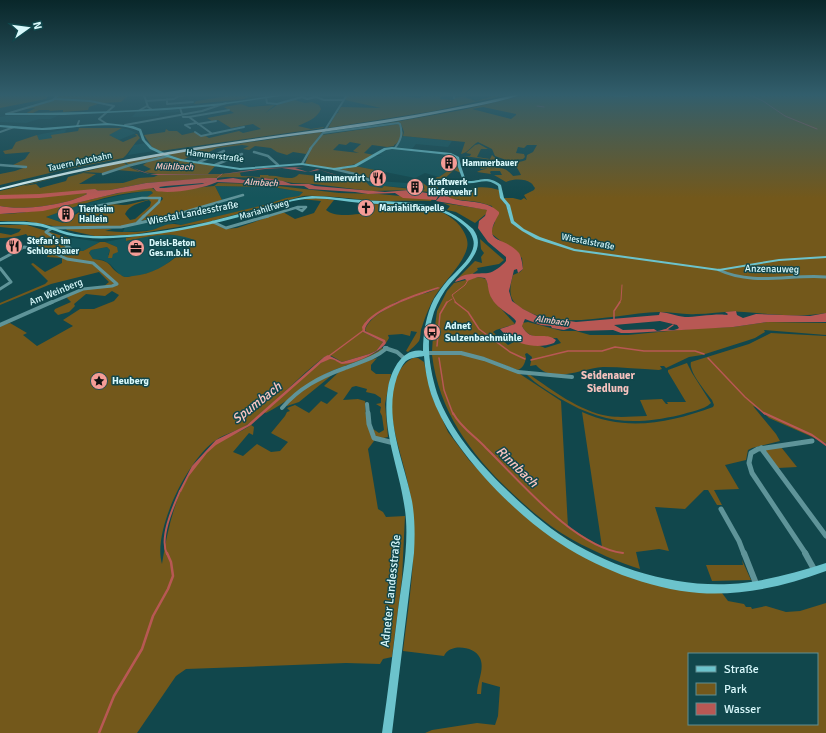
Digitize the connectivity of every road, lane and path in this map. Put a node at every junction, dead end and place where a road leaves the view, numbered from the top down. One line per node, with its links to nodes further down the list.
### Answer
1 (140, 129): 14 (street, Hammerstraße)
2 (205, 129): 10 (street)
3 (229, 129): 10 (street)
4 (335, 129): 8 (highway, Tauern Autobahn)
5 (336, 129): 8 (highway, Tauern Autobahn)
6 (341, 129): 8 (street)
7 (402, 129): 11 (street)
8 (324, 131): 14 (highway, Tauern Autobahn); 17 (street)
9 (195, 132): 10 (street)
10 (211, 133)
11 (395, 148): 22 (street, Wiestalstraße); 37 (street, Wiestalstraße)
12 (224, 151): 16 (street)
13 (254, 152): 20 (street)
14 (162, 154): 16 (street, Hammerstraße); 23 (street); 25 (highway, Tauern Autobahn)
15 (242, 154): 19 (street)
16 (199, 162): 19 (street, Hammerstraße)
17 (302, 164): 20 (street, Hammerstraße); 22 (street, Hammerstraße)
18 (0, 165): 21 (street)
19 (215, 165): 20 (street, Hammerstraße)
20 (278, 165)
21 (26, 167)
22 (334, 169): 24 (street, Hammerstraße)
23 (103, 174)
24 (368, 180)
25 (0, 188)
26 (243, 195): 31 (street)
27 (90, 207): 31 (street)
28 (296, 208): 29 (street, Mariahilfweg)
29 (213, 222): 32 (street, Wiestal Landesstraße); 41 (street, Wiestal Landesstraße)
30 (0, 223): 32 (street, Wiestal Landesstraße)
31 (137, 224): 32 (street)
32 (52, 228): 33 (street)
33 (52, 251): 35 (street); 40 (street, Am Weinberg)
34 (826, 257): 37 (street, Wiestalstraße)
35 (0, 260)
36 (0, 268): 39 (street)
37 (720, 270): 38 (street, Anzenauweg)
38 (826, 277)
39 (0, 289)
40 (0, 325)
41 (426, 338): 42 (street); 43 (street, Wiestal Landesstraße)
42 (416, 353): 43 (street); 44 (street); 45 (street)
43 (426, 353): 45 (street, Wiestal Landesstraße); 46 (street)
44 (405, 359): 48 (street); 50 (street, Adneter Landesstraße)
45 (427, 362): 56 (street, Wiestal Landesstraße)
46 (572, 377)
47 (367, 404): 50 (street)
48 (282, 408)
49 (812, 441): 51 (street)
50 (395, 443): 57 (street, Adneter Landesstraße)
51 (761, 448): 53 (street); 55 (street)
52 (721, 509): 56 (street)
53 (826, 536)
54 (826, 567): 55 (street, Wiestal Landesstraße)
55 (815, 571): 56 (street, Wiestal Landesstraße)
56 (757, 586)
57 (387, 733)

